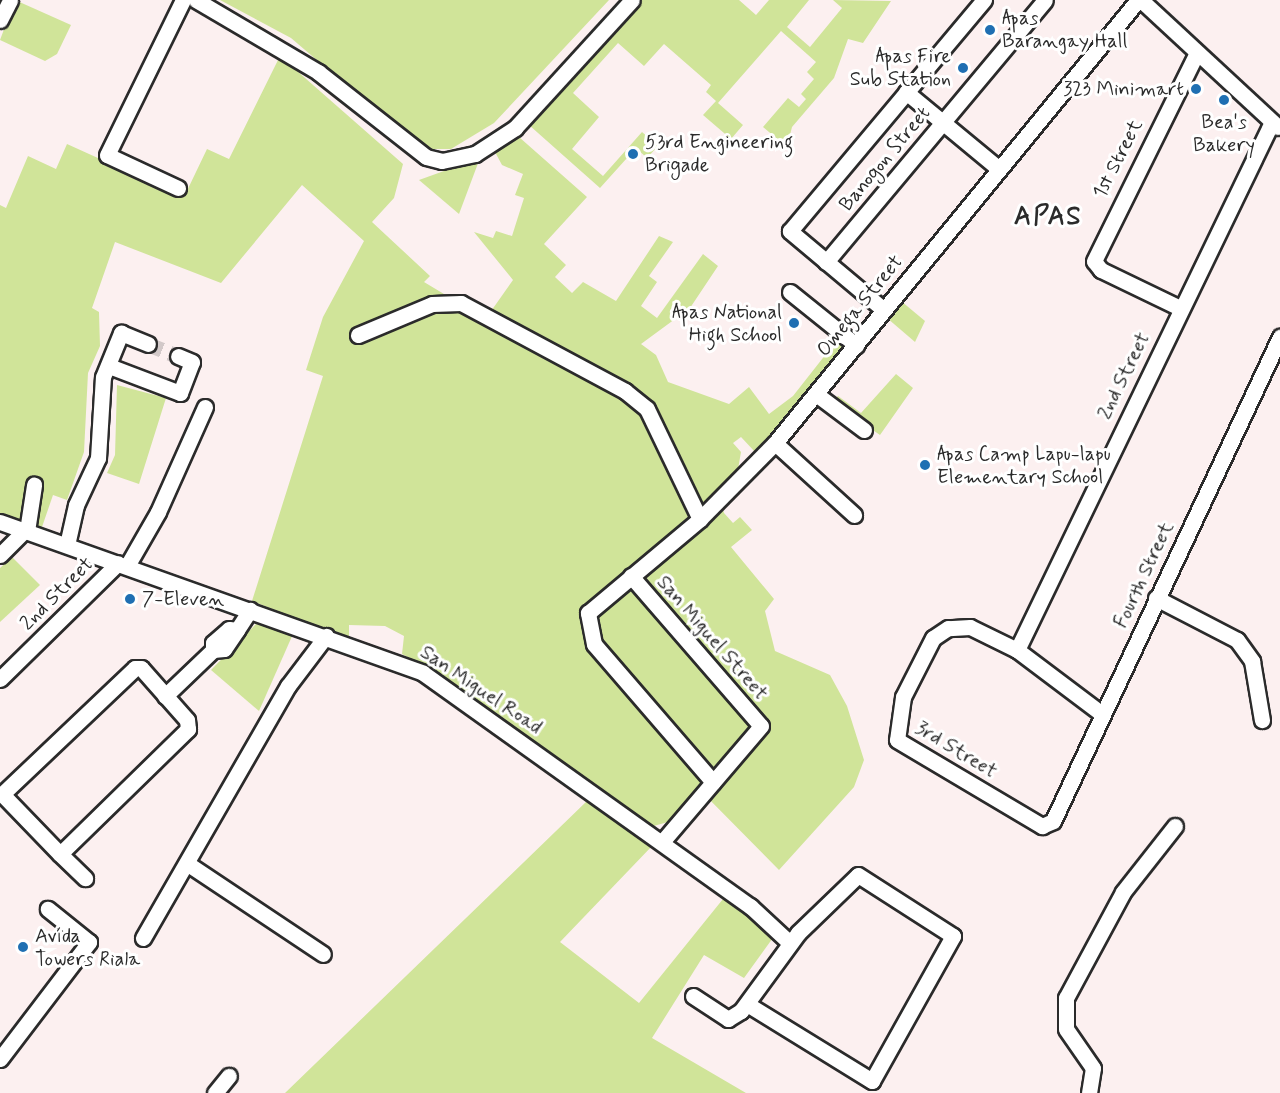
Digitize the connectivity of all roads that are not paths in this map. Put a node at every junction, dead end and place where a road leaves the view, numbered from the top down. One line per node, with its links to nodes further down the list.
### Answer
1 (10, 0): 8 (street)
2 (183, 0): 14 (street)
3 (196, 0): 4 (street)
4 (632, 0)
5 (984, 0): 10 (street)
6 (1045, 0): 11 (street, Banogon Street)
7 (1139, 0): 9 (street); 13 (street, Omega Street)
8 (0, 20)
9 (1197, 53): 12 (street); 17 (street, 1st Street)
10 (906, 92): 11 (street); 15 (street)
11 (942, 122): 13 (street); 15 (street, Banogon Street)
12 (1276, 125): 17 (street, 2nd Street)
13 (999, 169): 18 (street, Omega Street)
14 (178, 188)
15 (826, 262): 18 (street)
16 (790, 292): 22 (street)
17 (1180, 308): 41 (street, 2nd Street)
18 (884, 310): 22 (street, Omega Street)
19 (358, 335): 31 (street)
20 (1280, 338): 38 (street, Fourth Street)
21 (148, 344): 24 (street)
22 (856, 345): 25 (street, Omega Street)
23 (178, 356): 24 (street)
24 (109, 366): 34 (street)
25 (816, 393): 27 (street); 28 (street, Omega Street)
26 (205, 407): 36 (street, 2nd Street)
27 (864, 430)
28 (775, 443): 30 (street); 31 (street, Omega Street)
29 (34, 485): 33 (street)
30 (854, 516)
31 (700, 519): 37 (street, Omega Street)
32 (0, 522): 33 (street, San Miguel Road)
33 (26, 531): 34 (street, San Miguel Road); 35 (street)
34 (69, 539): 36 (street, San Miguel Road)
35 (0, 555)
36 (122, 565): 39 (street, San Miguel Road); 42 (street, 2nd Street)
37 (631, 576): 46 (street, Omega Street); 46 (street, San Miguel Street)
38 (1156, 598): 44 (street, Fourth Street); 45 (street)
39 (250, 610): 40 (street, San Miguel Road); 43 (street)
40 (326, 636): 49 (street, San Miguel Road); 51 (street)
41 (1017, 650): 44 (street, 3rd Street); 47 (street, 3rd Street)
42 (0, 680)
43 (165, 696): 50 (street); 50 (street)
44 (1102, 714): 47 (street, Fourth Street)
45 (1262, 720)
46 (713, 782): 49 (street, San Miguel Street)
47 (1042, 826)
48 (1175, 826): 62 (street)
49 (662, 842): 55 (street, San Miguel Road)
50 (60, 854): 52 (street)
51 (188, 864): 54 (street); 56 (street)
52 (85, 878)
53 (48, 909): 59 (street)
54 (143, 938)
55 (790, 943): 58 (street); 58 (street)
56 (323, 954)
57 (693, 996): 58 (street)
58 (747, 1004)
59 (0, 1059)
60 (229, 1076): 61 (street)
61 (215, 1093)
62 (1089, 1093)

